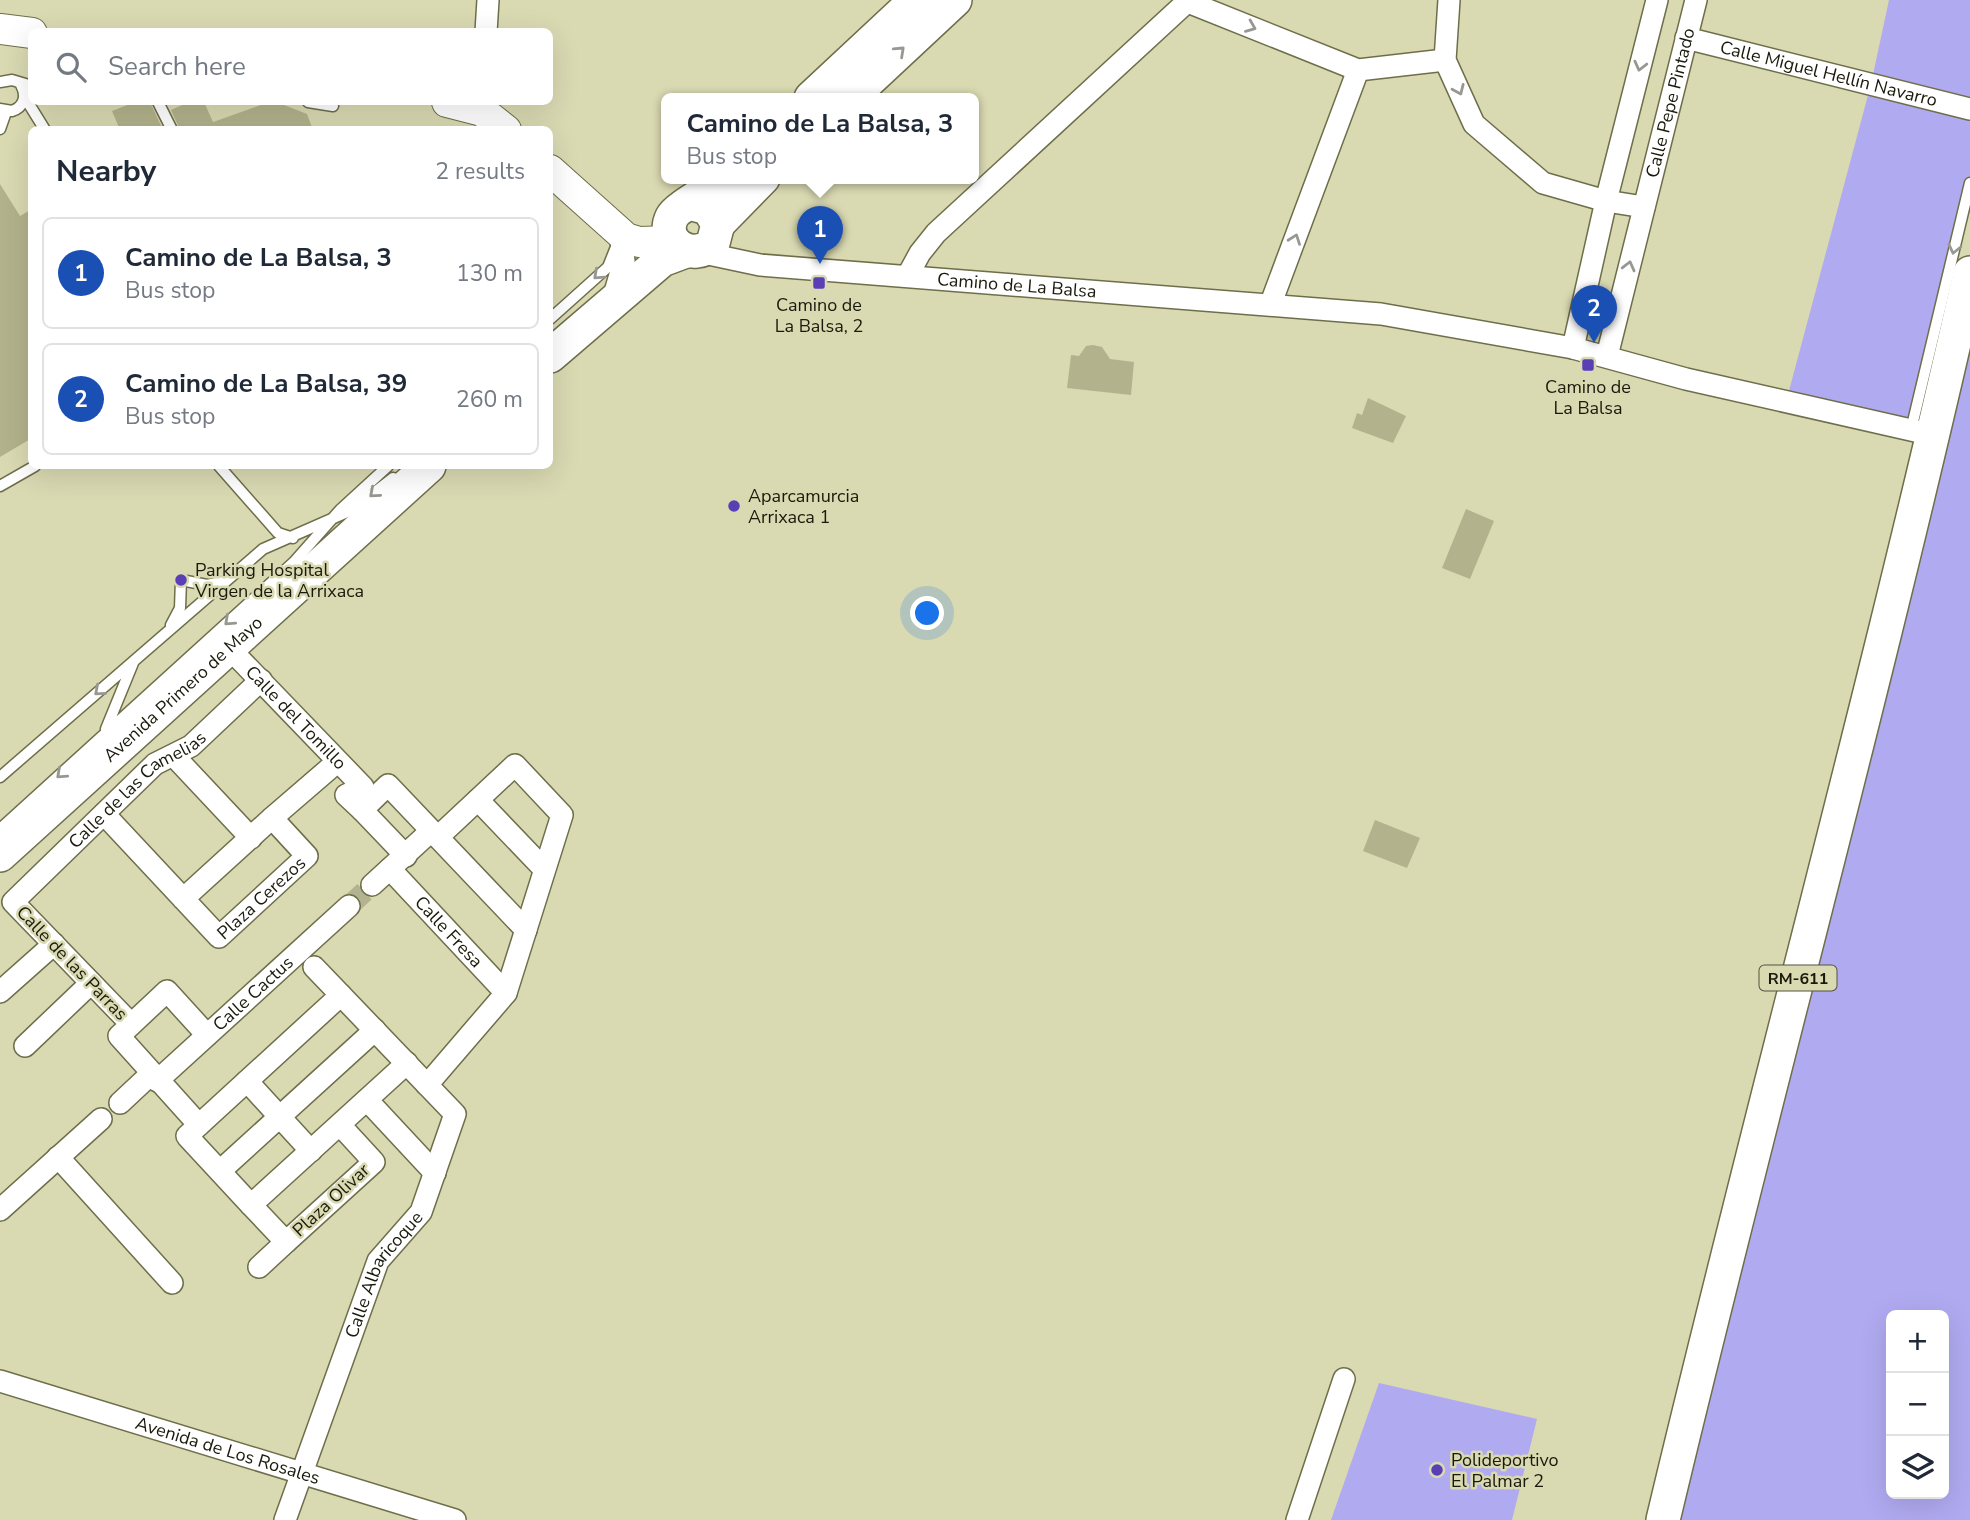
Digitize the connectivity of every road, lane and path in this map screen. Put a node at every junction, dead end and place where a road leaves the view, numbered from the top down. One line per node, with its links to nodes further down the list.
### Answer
1 (488, 0): 9 (street)
2 (889, 0): 12 (street)
3 (916, 0): 12 (main road)
4 (955, 0): 19 (main road, one-way to 4)
5 (1448, 0): 14 (street)
6 (1657, 0): 35 (street, one-way to 35)
7 (1696, 0): 13 (street, Calle Pepe Pintado)
8 (1188, 1): 15 (street, one-way to 15); 39 (street)
9 (486, 28)
10 (0, 29): 11 (street)
11 (28, 32)
12 (875, 38): 18 (main road)
13 (1686, 38): 25 (street, Calle Miguel Hellín Navarro); 36 (street, Calle Pepe Pintado)
14 (1446, 60): 15 (street); 35 (street, one-way to 35)
15 (1358, 70): 40 (street, one-way to 15)
16 (0, 81): 17 (lane)
17 (26, 89): 26 (lane)
18 (816, 93)
19 (855, 93)
20 (33, 105): 27 (lane)
21 (160, 105): 28 (lane)
22 (327, 105): 23 (lane)
23 (333, 106)
24 (482, 106): 29 (street)
25 (1970, 109)
26 (3, 110): 30 (lane)
27 (43, 126)
28 (170, 126)
29 (502, 126)
30 (0, 129)
31 (553, 172): 37 (street)
32 (1970, 183): 47 (lane, one-way to 47)
33 (718, 184): 37 (main road)
34 (753, 184): 37 (main road)
35 (1606, 201): 36 (street); 44 (street)
36 (1644, 207): 46 (street, Calle Pepe Pintado, one-way to 36)
37 (671, 235): 39 (street, Camino de La Balsa); 41 (main road); 41 (street); 42 (lane, one-way to 42)
38 (1970, 273): 43 (main road, RM-611)
39 (908, 275): 40 (street, Camino de La Balsa)
40 (1271, 303): 44 (street, Camino de La Balsa)
41 (608, 306): 45 (main road)
42 (553, 316)
43 (1962, 347): 47 (main road, RM-611)
44 (1573, 348): 46 (street, Camino de La Balsa)
45 (553, 353)
46 (1607, 356): 47 (street, Camino de La Balsa)
47 (1922, 433): 118 (main road, RM-611)
48 (30, 469): 53 (lane)
49 (222, 469): 55 (lane)
50 (385, 469): 54 (lane)
51 (411, 469): 54 (lane, one-way to 54)
52 (426, 469): 60 (main road, Avenida Primero de Mayo)
53 (0, 486)
54 (330, 522): 56 (lane); 63 (lane, one-way to 63)
55 (273, 527): 56 (lane); 57 (lane)
56 (293, 538): 57 (lane)
57 (265, 548): 58 (lane)
58 (232, 575): 59 (lane); 59 (lane)
59 (164, 634): 61 (lane)
60 (228, 647): 62 (street, Calle del Tomillo); 67 (main road, Avenida Primero de Mayo)
61 (134, 661): 63 (lane); 66 (lane, one-way to 66)
62 (261, 680): 64 (street, Calle de las Camelias); 65 (street, Calle del Tomillo)
63 (103, 736): 67 (lane); 72 (lane, one-way to 72)
64 (174, 756): 70 (street, Calle de las Camelias); 74 (street)
65 (337, 762): 69 (street, Calle del Tomillo); 71 (street)
66 (0, 777)
67 (77, 785): 75 (main road, Avenida Primero de Mayo)
68 (478, 800): 73 (street); 77 (street); 77 (street)
69 (362, 810): 73 (street); 76 (street, Calle Fresa)
70 (104, 814): 79 (street); 80 (street, Calle de las Camelias)
71 (272, 818): 74 (street); 79 (street, Plaza Cerezos)
72 (0, 828)
73 (434, 834): 76 (street); 82 (street)
74 (251, 838): 79 (street)
75 (0, 855)
76 (398, 863): 78 (street); 87 (street, Calle Fresa)
77 (544, 869): 82 (street)
78 (372, 885)
79 (183, 898)
80 (13, 902): 83 (street, Calle de las Parras)
81 (349, 906): 91 (street, Calle Cactus)
82 (526, 930): 87 (street)
83 (54, 944): 85 (street, Calle de las Parras); 86 (street)
84 (314, 967): 88 (street, Calle Albaricoque)
85 (92, 983): 89 (street, Calle de las Parras); 92 (street)
86 (0, 992)
87 (506, 993): 96 (street)
88 (341, 995): 90 (street, Calle Albaricoque); 95 (street)
89 (125, 1030): 91 (street); 94 (street, Calle de las Parras)
90 (375, 1030): 93 (street, Calle Albaricoque); 99 (street)
91 (208, 1035): 94 (street, Calle Cactus)
92 (24, 1046)
93 (407, 1063): 96 (street, Calle Albaricoque); 97 (street)
94 (154, 1077): 98 (street, Calle Cactus); 101 (street, Calle de las Parras)
95 (247, 1080): 99 (street); 101 (street)
96 (428, 1085): 106 (street, Calle Albaricoque)
97 (367, 1100): 102 (street); 106 (street)
98 (120, 1102)
99 (280, 1116): 103 (street); 105 (street)
100 (100, 1119): 104 (street)
101 (199, 1125): 105 (street, Plaza Olivar)
102 (340, 1125): 103 (street); 109 (street, Plaza Olivar)
103 (311, 1151): 107 (street)
104 (58, 1157): 108 (street); 111 (street)
105 (220, 1171): 107 (street, Plaza Olivar)
106 (435, 1173): 114 (street, Calle Albaricoque)
107 (251, 1205): 109 (street, Plaza Olivar)
108 (0, 1210)
109 (286, 1242): 110 (street)
110 (259, 1267)
111 (172, 1283)
112 (1344, 1379): 117 (street)
113 (0, 1381): 114 (street, Avenida de Los Rosales)
114 (300, 1471): 115 (street, Calle Albaricoque); 116 (street, Avenida de Los Rosales)
115 (285, 1520)
116 (454, 1520)
117 (1297, 1520)
118 (1663, 1520)

